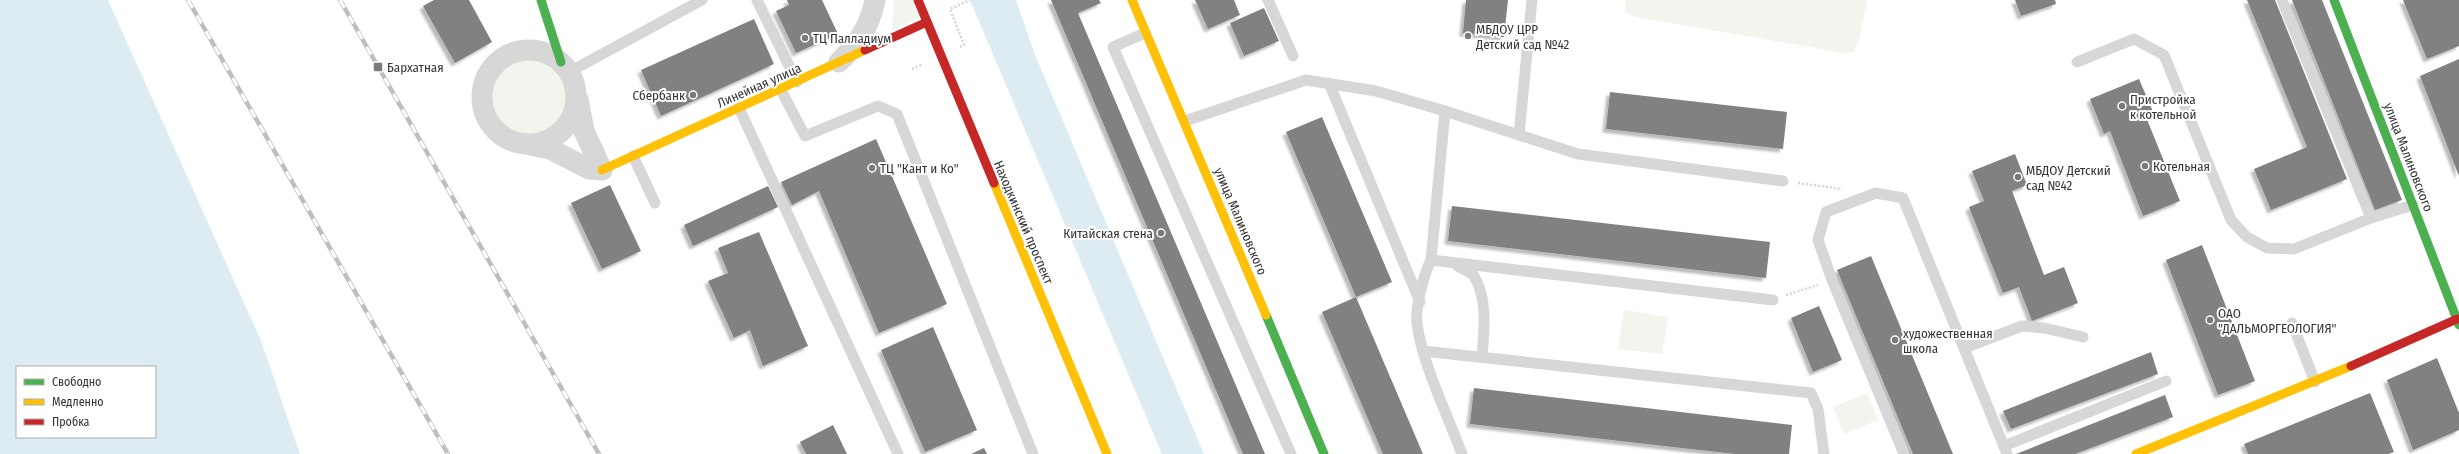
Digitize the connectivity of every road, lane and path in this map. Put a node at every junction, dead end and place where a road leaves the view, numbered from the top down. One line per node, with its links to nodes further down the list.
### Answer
1 (541, 0): 20 (street)
2 (702, 0): 20 (lane)
3 (757, 0): 21 (lane)
4 (875, 0): 19 (street)
5 (918, 0): 15 (street, Находкинский проспект)
6 (958, 0): 14 (path)
7 (970, 0): 13 (path)
8 (1132, 0): 16 (street, улица Малиновского)
9 (1268, 0): 17 (lane)
10 (1532, 0): 28 (lane)
11 (2282, 0): 36 (lane)
12 (2334, 0): 35 (street, улица Малиновского)
13 (964, 3)
14 (960, 5)
15 (927, 22): 19 (street, Линейная улица); 53 (street, Находкинский проспект)
16 (1146, 33): 27 (street, улица Малиновского); 54 (lane)
17 (1293, 56)
18 (2077, 62): 36 (lane)
19 (837, 64): 21 (street, Линейная улица)
20 (565, 67): 24 (street); 29 (street)
21 (797, 82): 23 (street, Линейная улица)
22 (1329, 83): 26 (lane); 27 (lane); 41 (lane)
23 (781, 90): 25 (street, Линейная улица); 52 (lane)
24 (576, 93): 29 (street); 31 (street)
25 (739, 108): 30 (street, Линейная улица); 51 (lane)
26 (1445, 111): 28 (lane); 37 (lane)
27 (1186, 121): 55 (street, улица Малиновского)
28 (1519, 135): 32 (lane)
29 (529, 145): 31 (street)
30 (633, 156): 31 (street, Линейная улица); 34 (lane)
31 (602, 170)
32 (1783, 181): 33 (path)
33 (1845, 189)
34 (654, 203)
35 (2413, 205): 36 (lane); 43 (street, улица Малиновского)
36 (2371, 218)
37 (1431, 260): 38 (lane); 41 (lane)
38 (1454, 264): 40 (lane); 47 (lane)
39 (1832, 280): 40 (path); 45 (lane); 58 (lane)
40 (1772, 300)
41 (1420, 303): 46 (lane)
42 (2292, 322): 49 (lane)
43 (2458, 322): 49 (street)
44 (2084, 337): 45 (lane)
45 (1964, 348): 50 (lane)
46 (1423, 351): 47 (lane); 56 (lane)
47 (1482, 357): 57 (lane)
48 (2166, 381): 50 (lane)
49 (2315, 382): 59 (street)
50 (2005, 450)
51 (898, 454)
52 (1033, 454)
53 (1107, 454)
54 (1291, 454)
55 (1324, 454)
56 (1462, 454)
57 (1824, 454)
58 (1904, 454)
59 (2136, 454)

